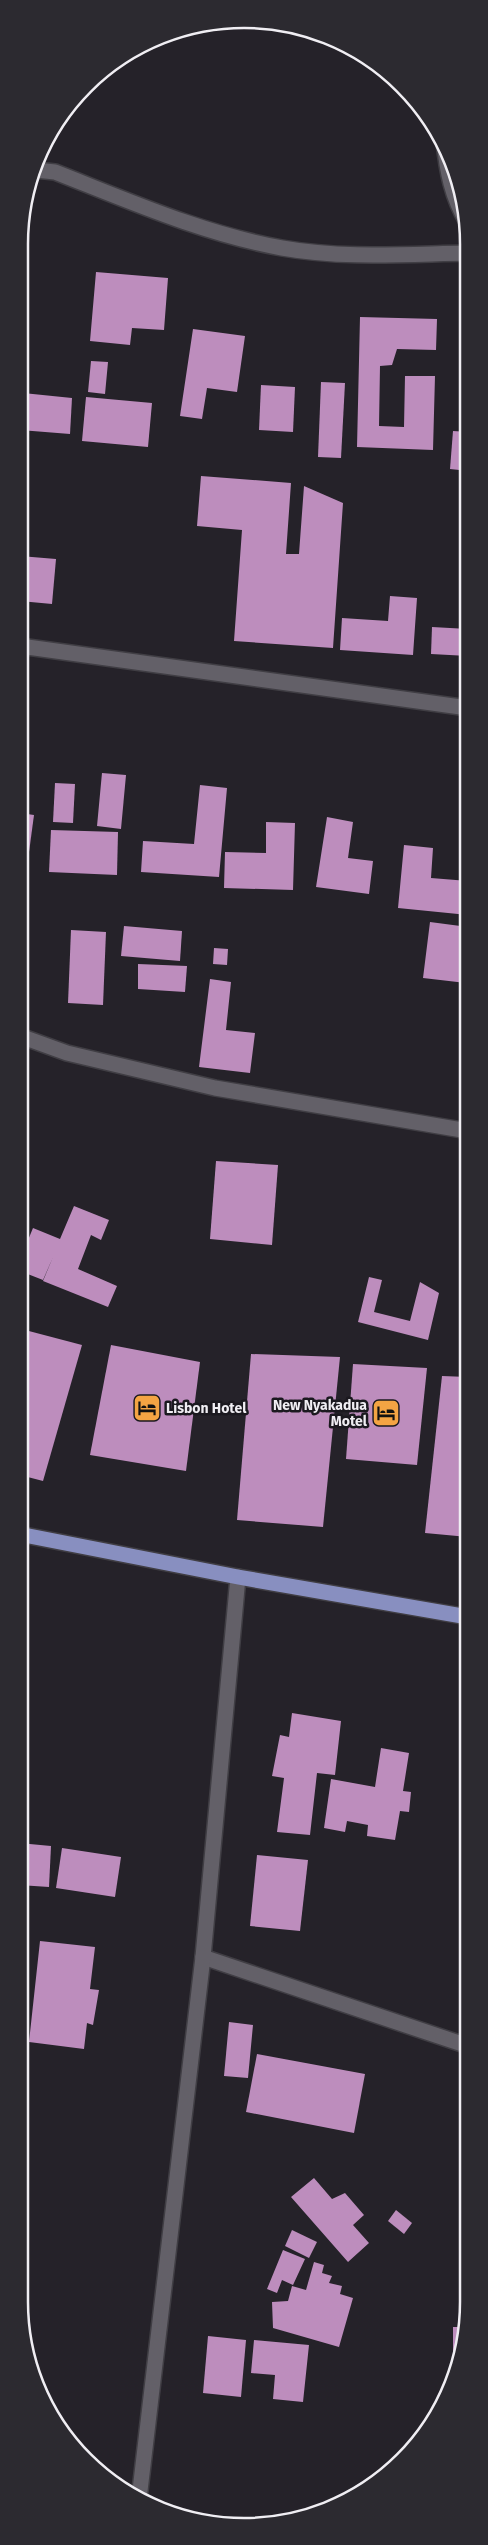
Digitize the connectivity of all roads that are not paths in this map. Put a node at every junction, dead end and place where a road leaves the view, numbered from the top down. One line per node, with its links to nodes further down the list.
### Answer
1 (447, 169): 3 (street)
2 (40, 170): 4 (street)
3 (455, 198)
4 (460, 253)
5 (28, 647): 6 (street)
6 (460, 707)
7 (28, 1039): 8 (street)
8 (460, 1130)
9 (28, 1536): 10 (main road)
10 (238, 1577): 11 (main road); 12 (street)
11 (460, 1616)
12 (203, 1957): 13 (street); 14 (street)
13 (460, 2043)
14 (140, 2490)

